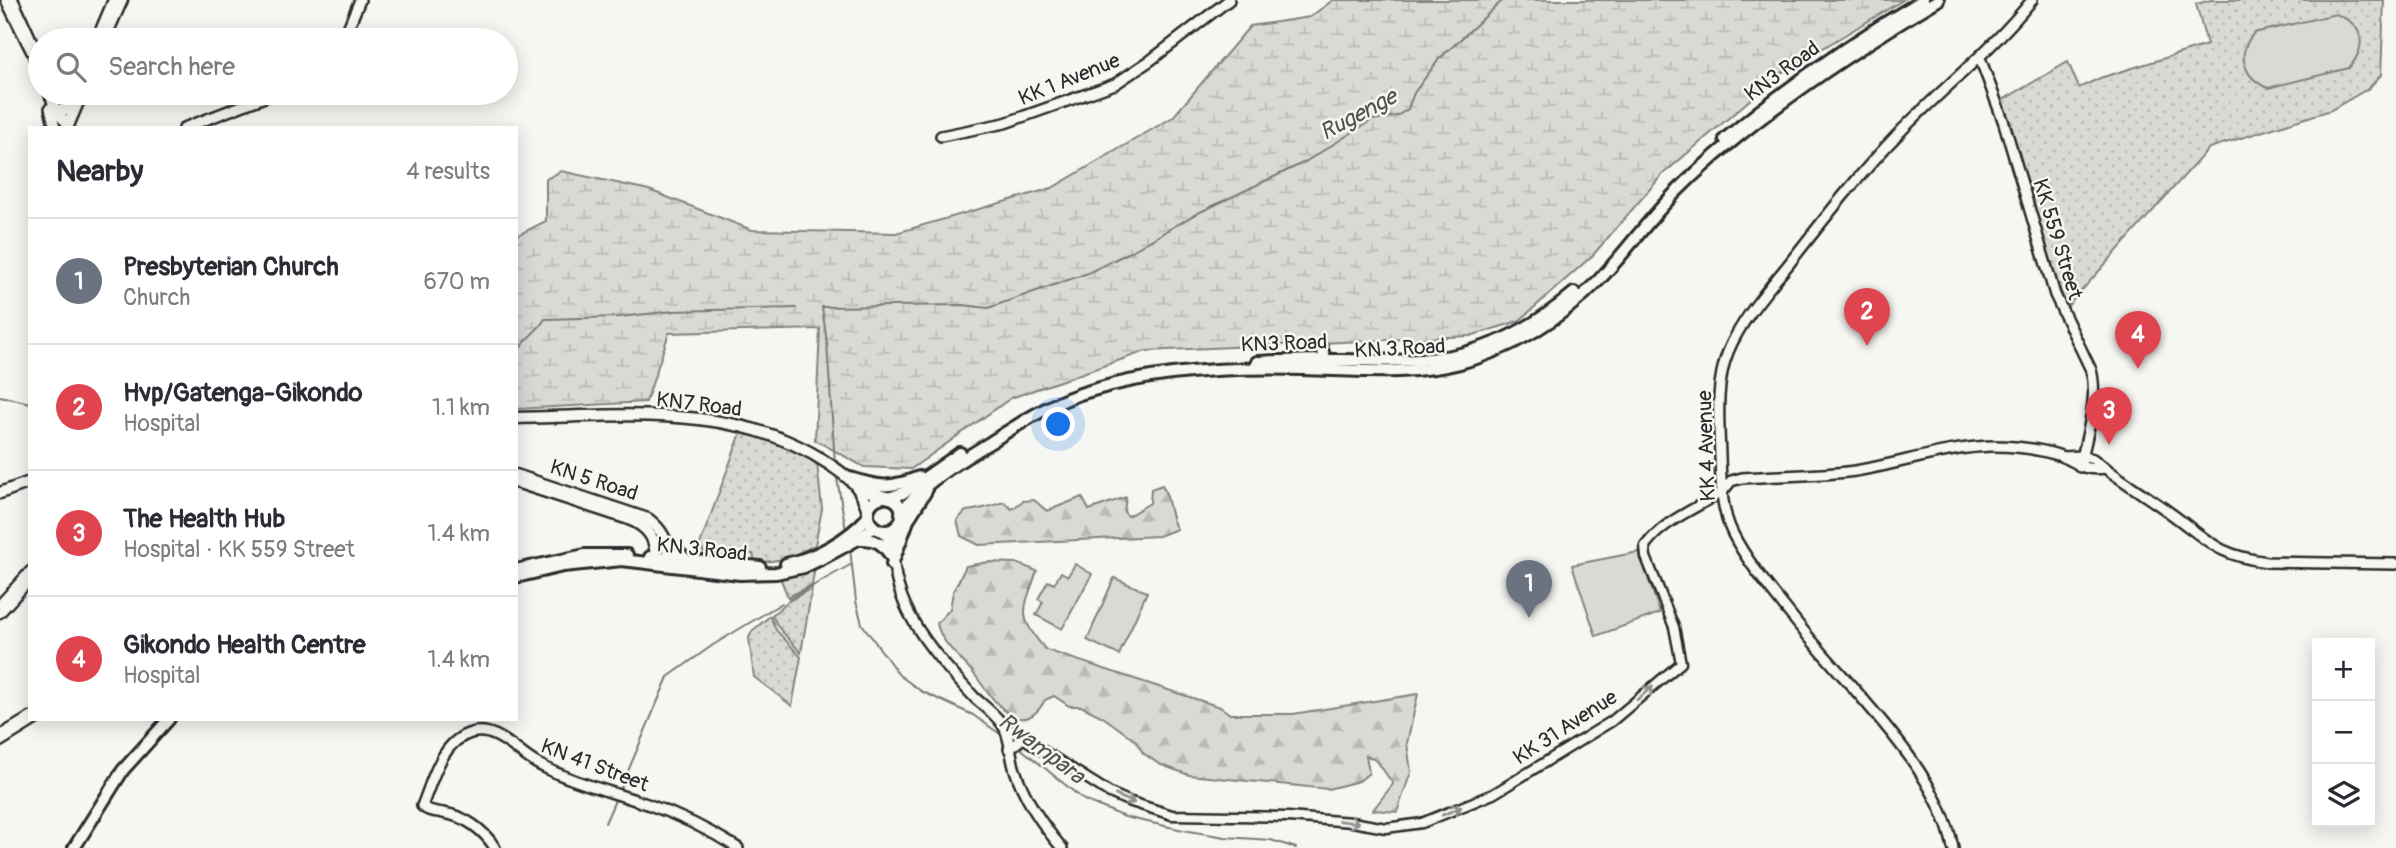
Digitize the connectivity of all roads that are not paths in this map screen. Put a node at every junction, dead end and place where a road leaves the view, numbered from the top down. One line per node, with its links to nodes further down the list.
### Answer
1 (6, 0): 14 (main road)
2 (13, 0): 13 (main road)
3 (114, 0): 10 (main road)
4 (122, 0): 11 (main road)
5 (360, 0): 12 (main road)
6 (1229, 0): 25 (main road, KK 1 Avenue)
7 (1923, 0): 26 (highway, KN3 Road)
8 (1938, 0): 26 (highway, KN 3 Road)
9 (2032, 0): 15 (main road, KK 4 Avenue)
10 (102, 28)
11 (109, 28)
12 (348, 28)
13 (28, 31)
14 (28, 44)
15 (1980, 58): 30 (main road, KK 559 Street); 43 (main road, KK 4 Avenue)
16 (53, 105): 21 (main road)
17 (53, 105): 23 (main road)
18 (71, 105): 22 (main road)
19 (75, 105): 23 (main road)
20 (244, 105): 24 (main road)
21 (56, 110): 22 (main road); 23 (main road)
22 (69, 110): 23 (main road)
23 (64, 126)
24 (189, 126)
25 (941, 136)
26 (1729, 141): 28 (highway, KN3 Road); 38 (highway, KN 3 Road)
27 (1321, 347): 28 (highway)
28 (1326, 360): 38 (highway, KN3 Road)
29 (518, 418): 39 (main road, KN7 Road)
30 (2088, 430): 31 (main road, KK 559 Street); 33 (main road, KK 559 Street)
31 (2082, 456): 32 (main road, KK 31 Avenue); 33 (main road, KK 31 Avenue); 34 (main road, KK 559 Street)
32 (2063, 457): 34 (main road, KK 31 Avenue); 43 (main road, KK 31 Avenue)
33 (2094, 459): 35 (main road, KK 31 Avenue); 36 (main road, KK 559 Street)
34 (2080, 467): 36 (main road, KK 31 Avenue)
35 (2106, 468): 36 (main road, KK 31 Avenue); 55 (main road, KK 31 Avenue)
36 (2091, 470)
37 (518, 476): 50 (main road, KN 5 Road)
38 (933, 476): 39 (highway); 45 (highway, KN3 Road); 46 (highway, KN 3 Road); 52 (highway)
39 (850, 478): 42 (main road, KN7 Road)
40 (28, 483): 44 (main road)
41 (518, 483): 51 (main road, KN 5 Road)
42 (860, 488): 45 (main road, KN7 Road); 47 (main road, KN7 Road)
43 (1722, 492): 68 (street, KK 31 Avenue, one-way to 43); 76 (main road, KK 4 Avenue)
44 (0, 493)
45 (887, 497): 46 (highway); 47 (highway)
46 (901, 513): 48 (highway)
47 (874, 521): 48 (highway); 49 (highway, KN 3 Road); 52 (main road); 53 (highway, KN 3 Road)
48 (897, 526): 52 (main road)
49 (858, 539): 52 (highway); 54 (highway, KN 3 Road)
50 (667, 543): 53 (highway); 54 (main road)
51 (653, 556): 54 (highway, KN 3 Road); 56 (highway, KN 3 Road); 58 (highway, KN 3 Road)
52 (892, 556): 66 (main road)
53 (686, 559): 54 (highway, KN 3 Road)
54 (668, 562)
55 (2396, 564)
56 (518, 570)
57 (28, 573): 60 (street)
58 (518, 577)
59 (28, 582): 60 (street)
60 (3, 603): 61 (street)
61 (0, 612)
62 (28, 718): 67 (street)
63 (34, 721): 69 (street)
64 (158, 721): 71 (highway)
65 (167, 721): 72 (highway)
66 (1004, 726): 68 (street, KK 31 Avenue); 70 (main road)
67 (0, 735)
68 (1023, 738): 70 (main road)
69 (0, 742)
70 (1009, 749): 75 (main road)
71 (66, 848)
72 (74, 848)
73 (493, 848): 74 (main road, KN 41 Street)
74 (738, 848)
75 (1062, 848)
76 (1954, 848)

